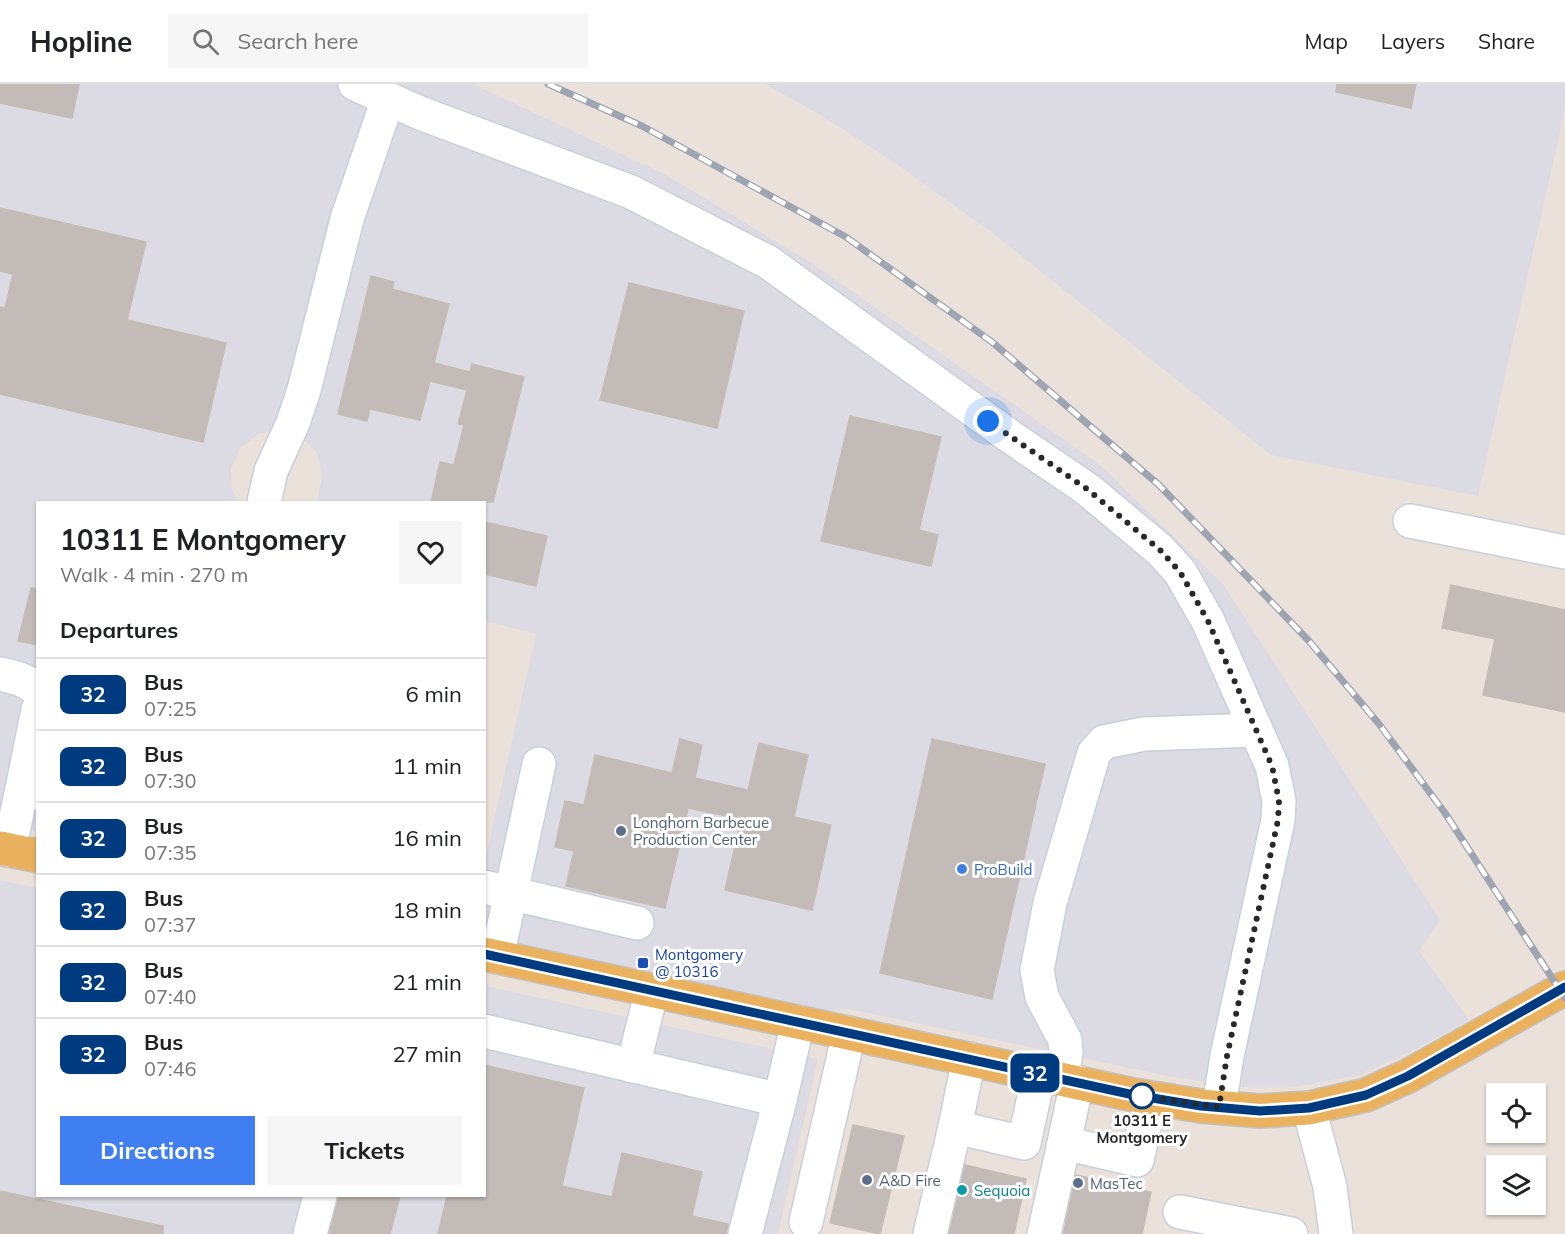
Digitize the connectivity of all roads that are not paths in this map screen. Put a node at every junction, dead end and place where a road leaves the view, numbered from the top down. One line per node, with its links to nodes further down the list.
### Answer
1 (356, 84): 2 (street)
2 (388, 99): 3 (street); 9 (street)
3 (264, 501)
4 (1410, 521): 5 (street)
5 (1565, 552)
6 (0, 674): 7 (street)
7 (36, 689)
8 (36, 730): 11 (street)
9 (1256, 730): 23 (street); 26 (street)
10 (539, 764): 13 (street)
11 (30, 791): 12 (street)
12 (16, 851)
13 (498, 890): 14 (street); 15 (street)
14 (637, 923)
15 (491, 955): 17 (main road)
16 (1565, 987): 27 (main road)
17 (652, 990): 18 (main road); 22 (street)
18 (798, 1022): 20 (main road); 25 (street)
19 (486, 1031): 22 (street)
20 (849, 1033): 21 (main road); 32 (street)
21 (969, 1059): 23 (main road); 28 (street)
22 (633, 1066): 25 (street)
23 (1060, 1078): 24 (main road); 28 (street); 29 (street)
24 (1151, 1098): 26 (main road); 29 (street)
25 (780, 1100): 34 (street)
26 (1219, 1107): 27 (main road)
27 (1309, 1108): 38 (street)
28 (955, 1127): 35 (street)
29 (1064, 1143): 36 (street)
30 (320, 1197): 33 (street)
31 (1180, 1212): 37 (street)
32 (806, 1222)
33 (310, 1234)
34 (745, 1234)
35 (930, 1234)
36 (1044, 1234)
37 (1291, 1234)
38 (1336, 1234)

